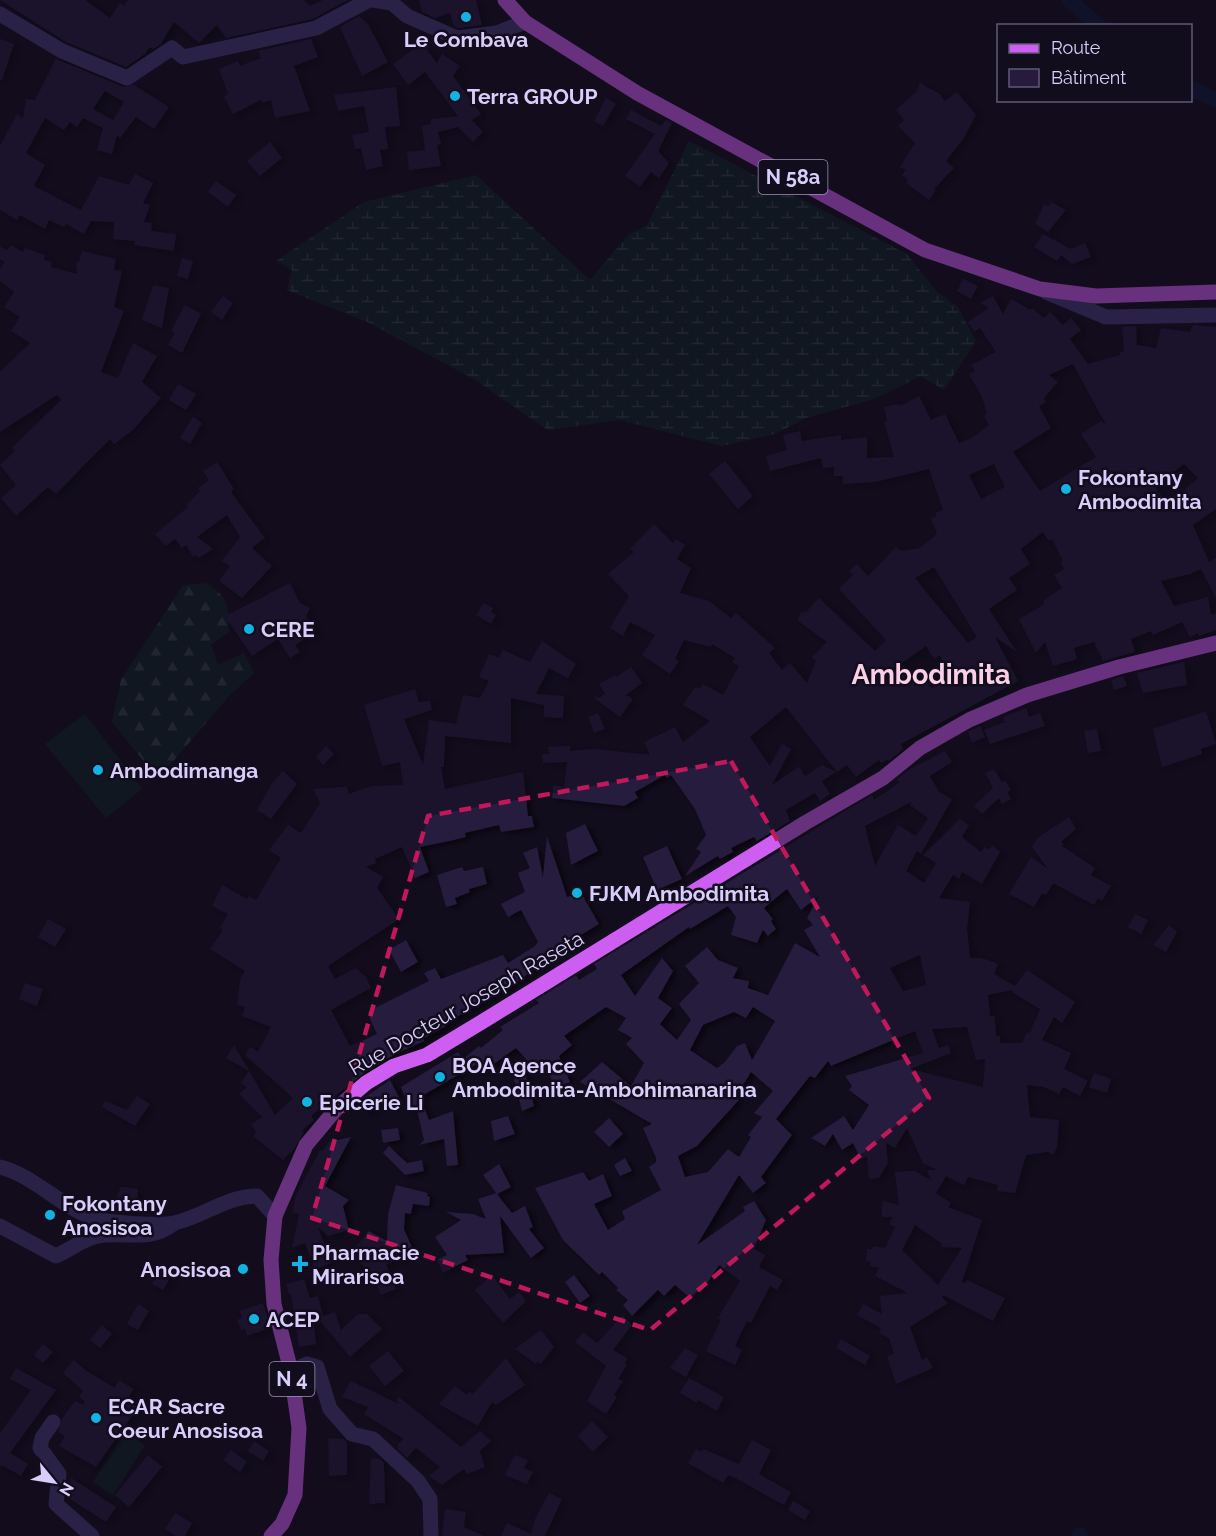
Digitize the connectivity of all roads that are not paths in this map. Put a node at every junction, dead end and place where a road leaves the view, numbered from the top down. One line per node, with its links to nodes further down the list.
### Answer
1 (505, 0): 4 (main road, N 58a)
2 (364, 2): 3 (street); 4 (street)
3 (0, 14)
4 (525, 22): 5 (main road, N 58a)
5 (1040, 289): 6 (main road, N 58a); 7 (street)
6 (1216, 292)
7 (1216, 315)
8 (1216, 643): 10 (main road, Rue Docteur Joseph Raseta / N 4)
9 (0, 1167): 11 (street)
10 (275, 1216): 11 (street); 13 (main road, Rue Docteur Joseph Raseta / N 4)
11 (173, 1224): 12 (street)
12 (0, 1226)
13 (291, 1371): 16 (main road, Rue Docteur Joseph Raseta / N 4); 17 (street)
14 (53, 1422): 15 (street)
15 (92, 1536)
16 (271, 1536)
17 (431, 1536)

